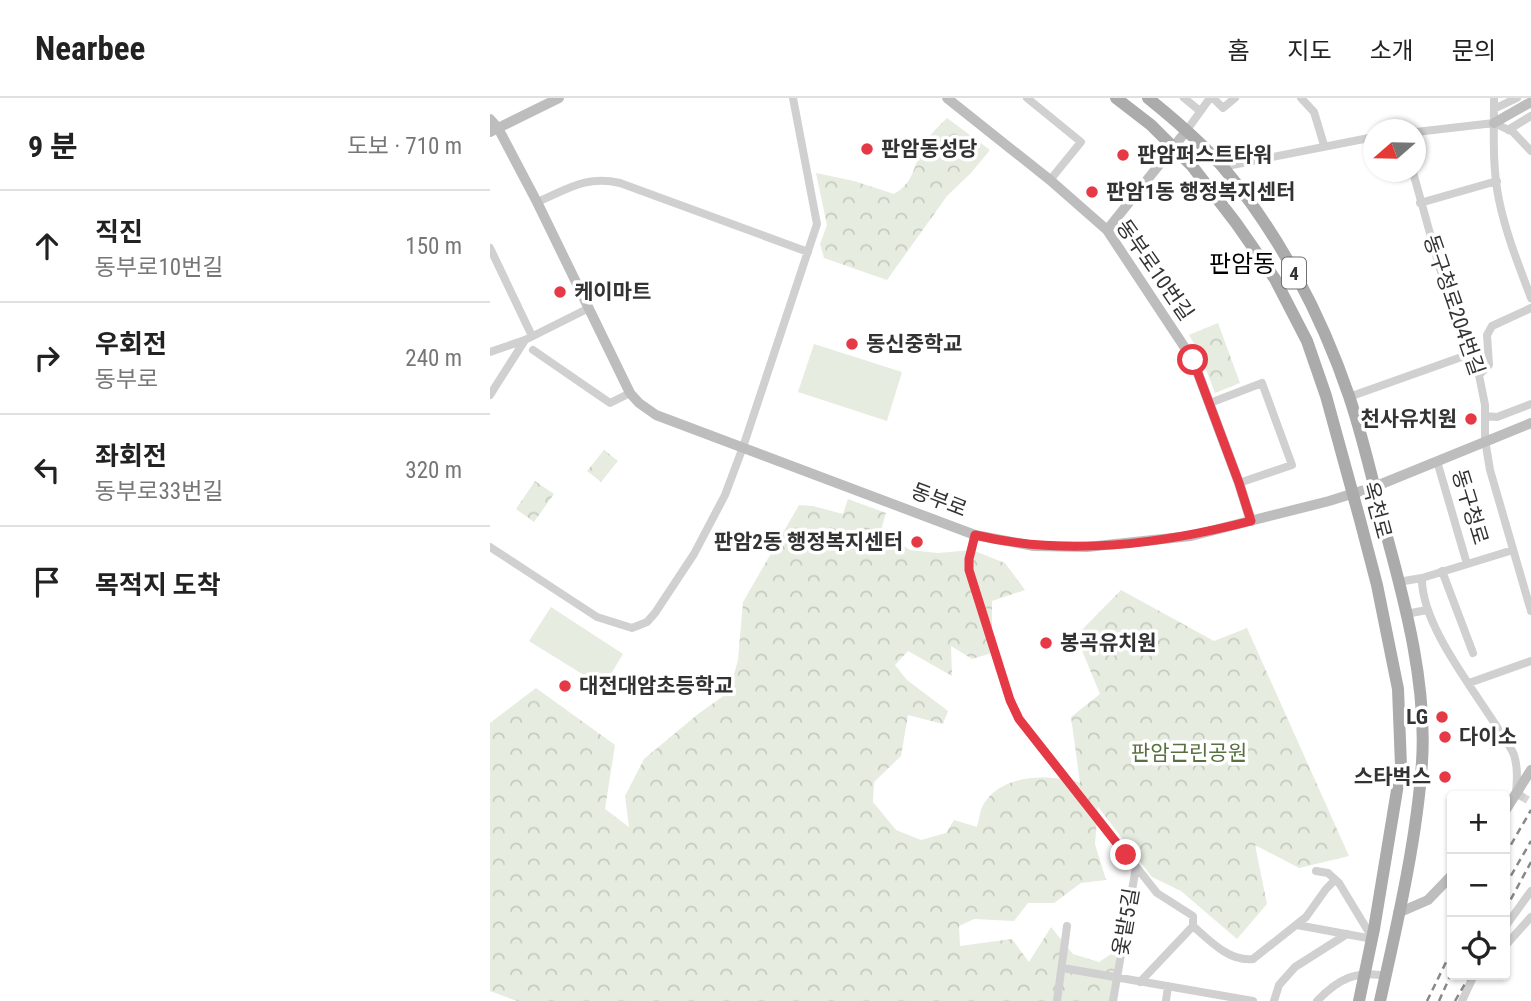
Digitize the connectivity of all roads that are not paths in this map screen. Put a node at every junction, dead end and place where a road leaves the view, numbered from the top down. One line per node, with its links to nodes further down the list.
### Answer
1 (559, 98): 18 (main road)
2 (793, 98): 34 (street)
3 (947, 98): 27 (main road, 동부로10번길)
4 (1027, 98): 27 (street)
5 (1116, 98): 24 (main road, 옥천로 / 4)
6 (1148, 98): 19 (main road, 옥천로 / 4)
7 (1184, 98): 15 (street)
8 (1211, 98): 9 (street); 15 (street)
9 (1235, 98)
10 (1301, 98): 23 (street)
11 (1493, 98): 14 (street)
12 (1517, 98): 14 (street)
13 (1531, 102): 17 (main road)
14 (1494, 109): 17 (street)
15 (1199, 111): 19 (street)
16 (1531, 116): 20 (street)
17 (1494, 123): 20 (street); 21 (street); 28 (street)
18 (493, 126): 30 (main road, 동부로)
19 (1186, 130): 24 (main road); 26 (main road, 옥천로 / 4)
20 (1508, 130): 25 (street)
21 (1426, 131)
22 (1363, 139): 23 (street)
23 (1324, 145): 26 (street)
24 (1173, 146): 32 (main road); 55 (main road, 옥천로 / 4)
25 (1531, 151)
26 (1222, 167): 45 (main road, 옥천로 / 4)
27 (1050, 180): 32 (main road, 동부로10번길)
28 (1497, 181): 31 (street); 35 (street)
29 (1415, 182): 31 (street, 동구청로204번길)
30 (537, 202): 34 (street); 36 (main road, 동부로)
31 (1420, 203): 41 (street, 동구청로204번길)
32 (1107, 230): 46 (main road, 동부로10번길)
33 (490, 248): 38 (street)
34 (808, 252): 51 (street)
35 (1531, 298)
36 (589, 308): 38 (street); 43 (main road, 동부로)
37 (1531, 309): 42 (street)
38 (528, 338): 40 (street); 44 (street)
39 (533, 350): 43 (street)
40 (490, 352)
41 (1470, 354): 42 (street, 동구청로204번길); 45 (street)
42 (1479, 374): 48 (street, 동구청로204번길)
43 (630, 393): 51 (main road, 동부로)
44 (490, 395)
45 (1349, 397): 54 (main road, 옥천로 / 4)
46 (1210, 403): 53 (main road, 동부로10번길); 53 (street)
47 (1531, 404): 48 (street)
48 (1485, 416): 50 (street, 동구청로204번길)
49 (1531, 423): 50 (main road, 동구청로)
50 (1485, 440): 52 (main road, 동구청로); 59 (street, 동구청로204번길)
51 (743, 447): 57 (main road, 동부로); 58 (street)
52 (1437, 461): 54 (main road, 동구청로); 60 (street, 동구청로)
53 (1239, 483): 56 (main road, 동부로10번길)
54 (1374, 487): 55 (main road, 동부로); 63 (main road, 옥천로 / 4)
55 (1353, 494): 56 (main road, 동부로); 85 (main road, 옥천로 / 4)
56 (1251, 521): 57 (main road, 동부로)
57 (975, 535): 73 (street)
58 (490, 547)
59 (1513, 550): 60 (street); 65 (street, 동구청로204번길)
60 (1467, 564): 61 (street)
61 (1442, 572): 62 (street); 67 (street)
62 (1422, 578): 63 (street); 64 (street)
63 (1398, 582): 66 (main road, 옥천로 / 4)
64 (1427, 610): 66 (street); 69 (street)
65 (1531, 611)
66 (1406, 614): 78 (main road, 옥천로 / 4)
67 (1473, 653)
68 (1531, 661): 69 (street)
69 (1469, 683): 71 (street)
70 (1531, 770): 71 (main road)
71 (1519, 794): 72 (main road)
72 (1510, 805)
73 (1136, 867): 83 (street); 90 (street, 옻밭5길)
74 (1316, 871): 75 (street)
75 (1335, 880): 81 (street); 85 (street)
76 (1447, 880): 78 (main road)
77 (1531, 891): 80 (street)
78 (1398, 913): 89 (main road, 옥천로 / 4)
79 (1531, 917): 86 (street)
80 (1510, 920)
81 (1297, 925): 83 (street); 84 (street)
82 (1067, 926): 87 (street)
83 (1194, 926): 92 (street)
84 (1347, 934): 85 (street); 99 (street)
85 (1373, 939): 88 (main road, 옥천로 / 4)
86 (1510, 940)
87 (1063, 968): 90 (street, 옻밭5길); 95 (street)
88 (1365, 972): 89 (street); 100 (street); 101 (main road, 옥천로 / 4)
89 (1386, 976): 102 (main road, 옥천로 / 4)
90 (1117, 977): 92 (street, 옻밭5길); 96 (street, 옻밭5길)
91 (1472, 980): 103 (street)
92 (1140, 982): 93 (street, 옻밭5길)
93 (1168, 986): 94 (street, 옻밭5길); 97 (street)
94 (1217, 998): 98 (street, 옻밭5길)
95 (1057, 1001)
96 (1113, 1001)
97 (1166, 1001)
98 (1254, 1001)
99 (1274, 1001)
100 (1317, 1001)
101 (1359, 1001)
102 (1380, 1001)
103 (1462, 1001)

